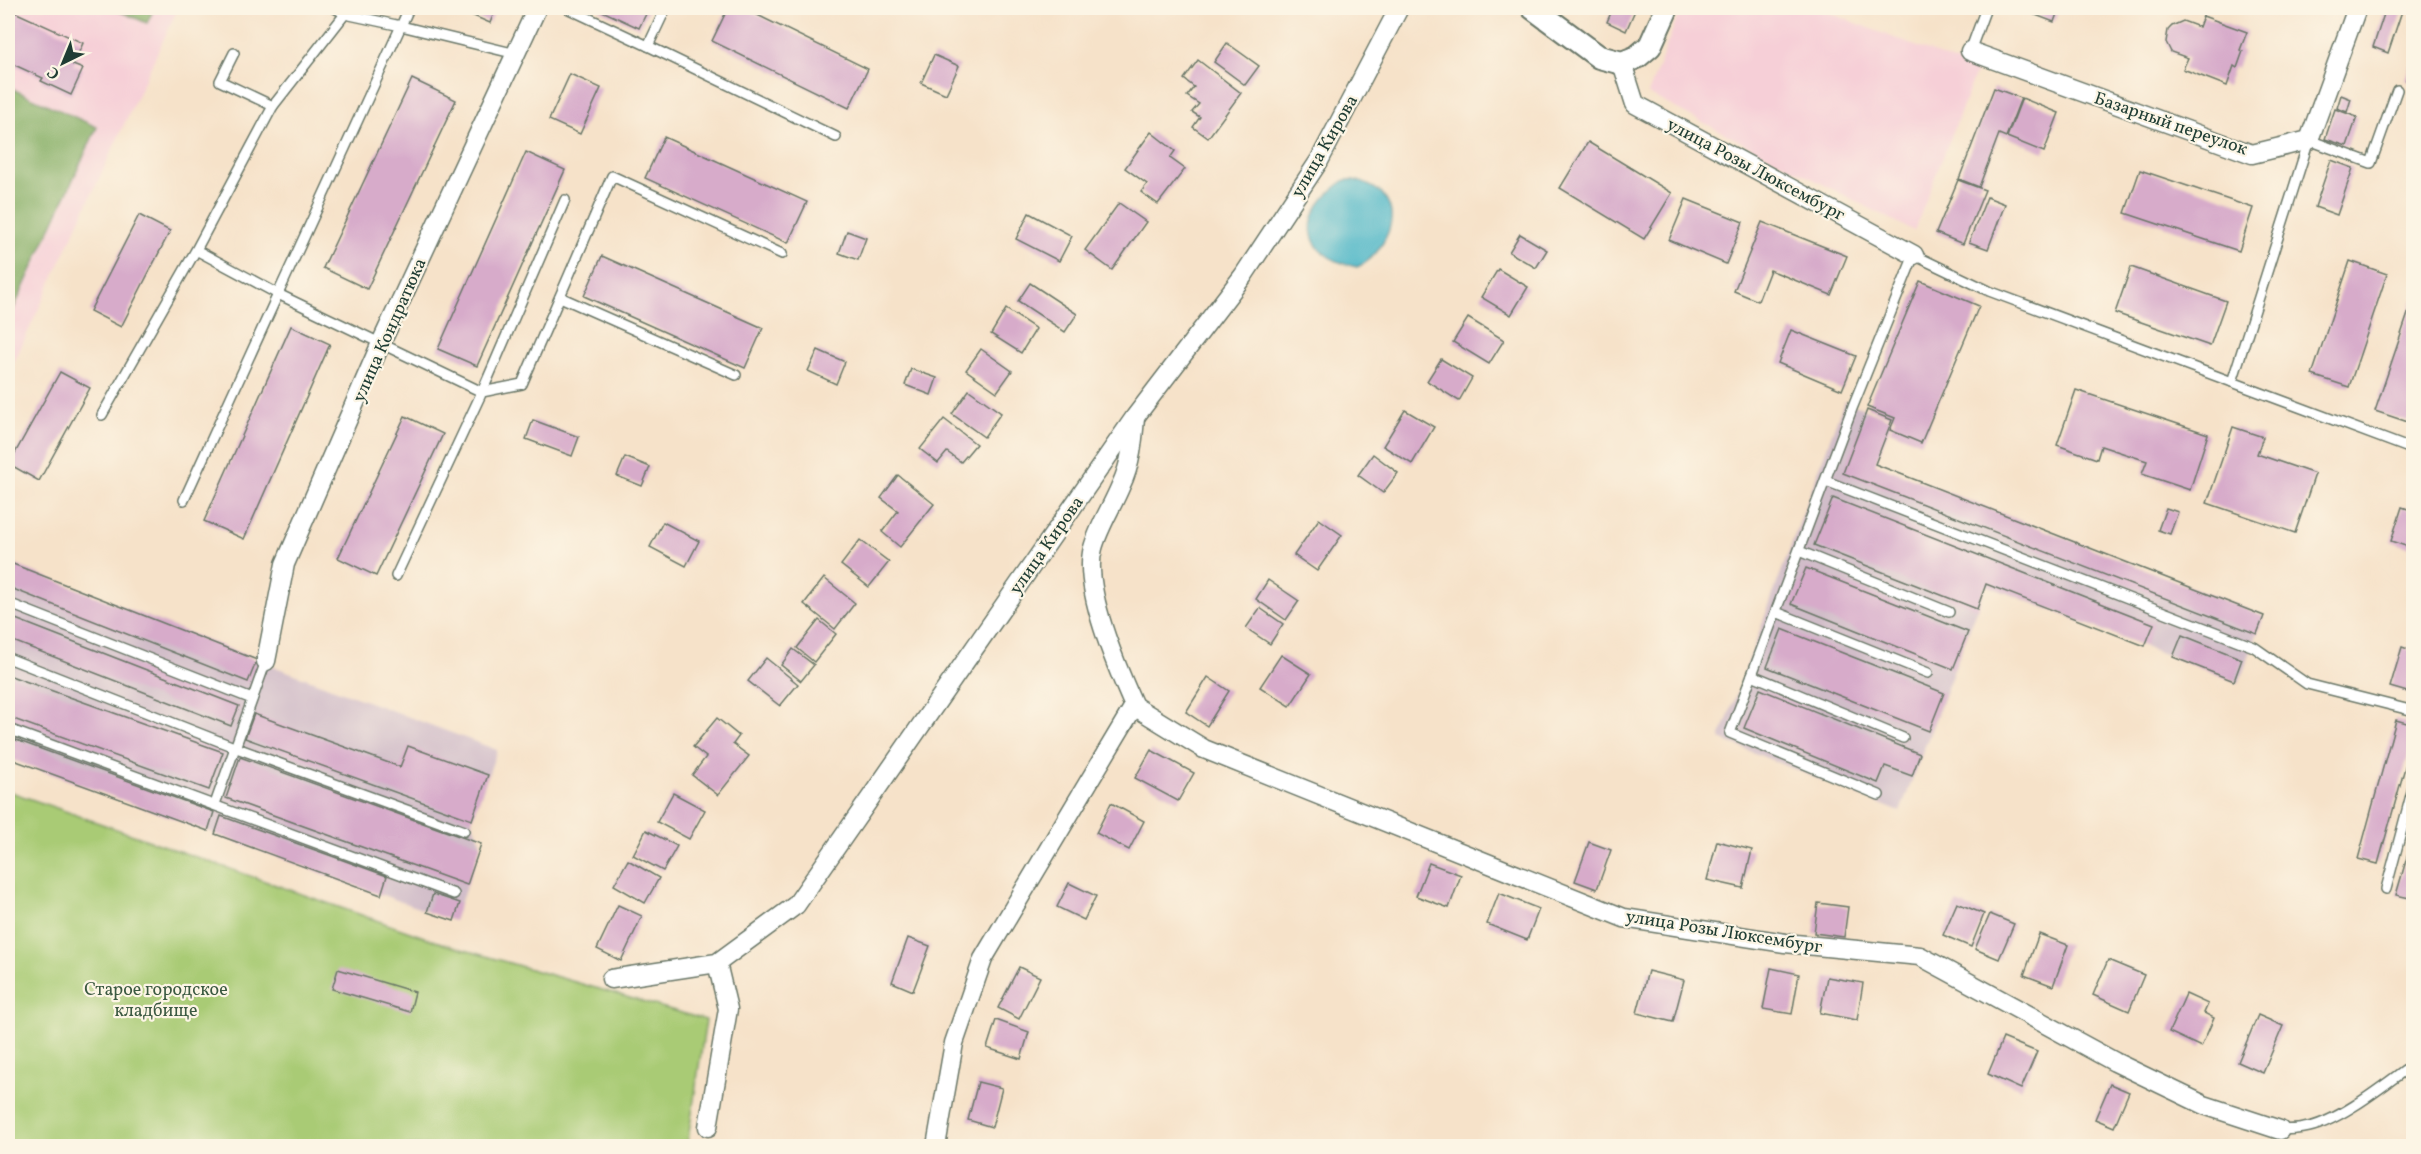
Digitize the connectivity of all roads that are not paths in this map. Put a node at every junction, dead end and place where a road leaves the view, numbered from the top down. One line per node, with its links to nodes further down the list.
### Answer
1 (335, 8): 13 (lane)
2 (409, 8): 14 (lane)
3 (537, 8): 18 (street, улица Кондратюка)
4 (567, 8): 15 (lane)
5 (666, 8): 15 (lane)
6 (1399, 8): 35 (street, улица Кирова)
7 (1533, 8): 19 (street)
8 (1667, 8): 19 (street)
9 (1860, 8): 10 (lane)
10 (1867, 8)
11 (1986, 8): 16 (lane)
12 (2358, 8): 23 (street)
13 (345, 14): 14 (lane); 21 (lane)
14 (401, 26): 18 (lane); 28 (lane)
15 (648, 45): 22 (lane)
16 (1970, 51): 23 (street, Базарный переулок)
17 (234, 53): 21 (lane)
18 (516, 54): 30 (street, улица Кондратюка)
19 (1622, 63): 27 (street, улица Розы Люксембург)
20 (2397, 90): 23 (lane)
21 (273, 106): 25 (lane)
22 (836, 137)
23 (2309, 140): 32 (lane)
24 (565, 200): 33 (lane)
25 (196, 250): 28 (lane); 34 (lane)
26 (782, 254): 29 (lane)
27 (1914, 255): 32 (lane); 37 (lane)
28 (278, 294): 30 (lane); 38 (lane)
29 (560, 297): 31 (lane); 33 (lane)
30 (381, 343): 33 (lane); 45 (street, улица Кондратюка)
31 (736, 375)
32 (2232, 382): 36 (lane)
33 (482, 392): 40 (lane)
34 (102, 415)
35 (1135, 417): 49 (street); 60 (street, улица Кирова)
36 (2414, 450)
37 (1826, 481): 39 (lane); 50 (lane)
38 (184, 500)
39 (1799, 551): 42 (lane); 43 (lane)
40 (396, 576)
41 (8, 603): 48 (lane)
42 (1776, 612): 46 (lane); 47 (lane)
43 (1949, 612)
44 (8, 658): 53 (lane)
45 (266, 661): 48 (lane)
46 (1928, 673)
47 (1752, 675): 52 (lane); 55 (lane)
48 (252, 699): 53 (lane)
49 (1134, 706): 64 (street, улица Розы Люксембург); 65 (street)
50 (2414, 711)
51 (8, 729): 56 (lane)
52 (1904, 738)
53 (234, 747): 56 (lane); 57 (lane)
54 (2414, 784): 58 (lane)
55 (1879, 795)
56 (214, 804): 59 (lane)
57 (464, 831)
58 (2386, 889)
59 (454, 894)
60 (717, 963): 61 (street, улица Кирова); 63 (street)
61 (611, 979)
62 (2414, 1063): 64 (lane)
63 (708, 1127)
64 (2280, 1130)
65 (936, 1146)

